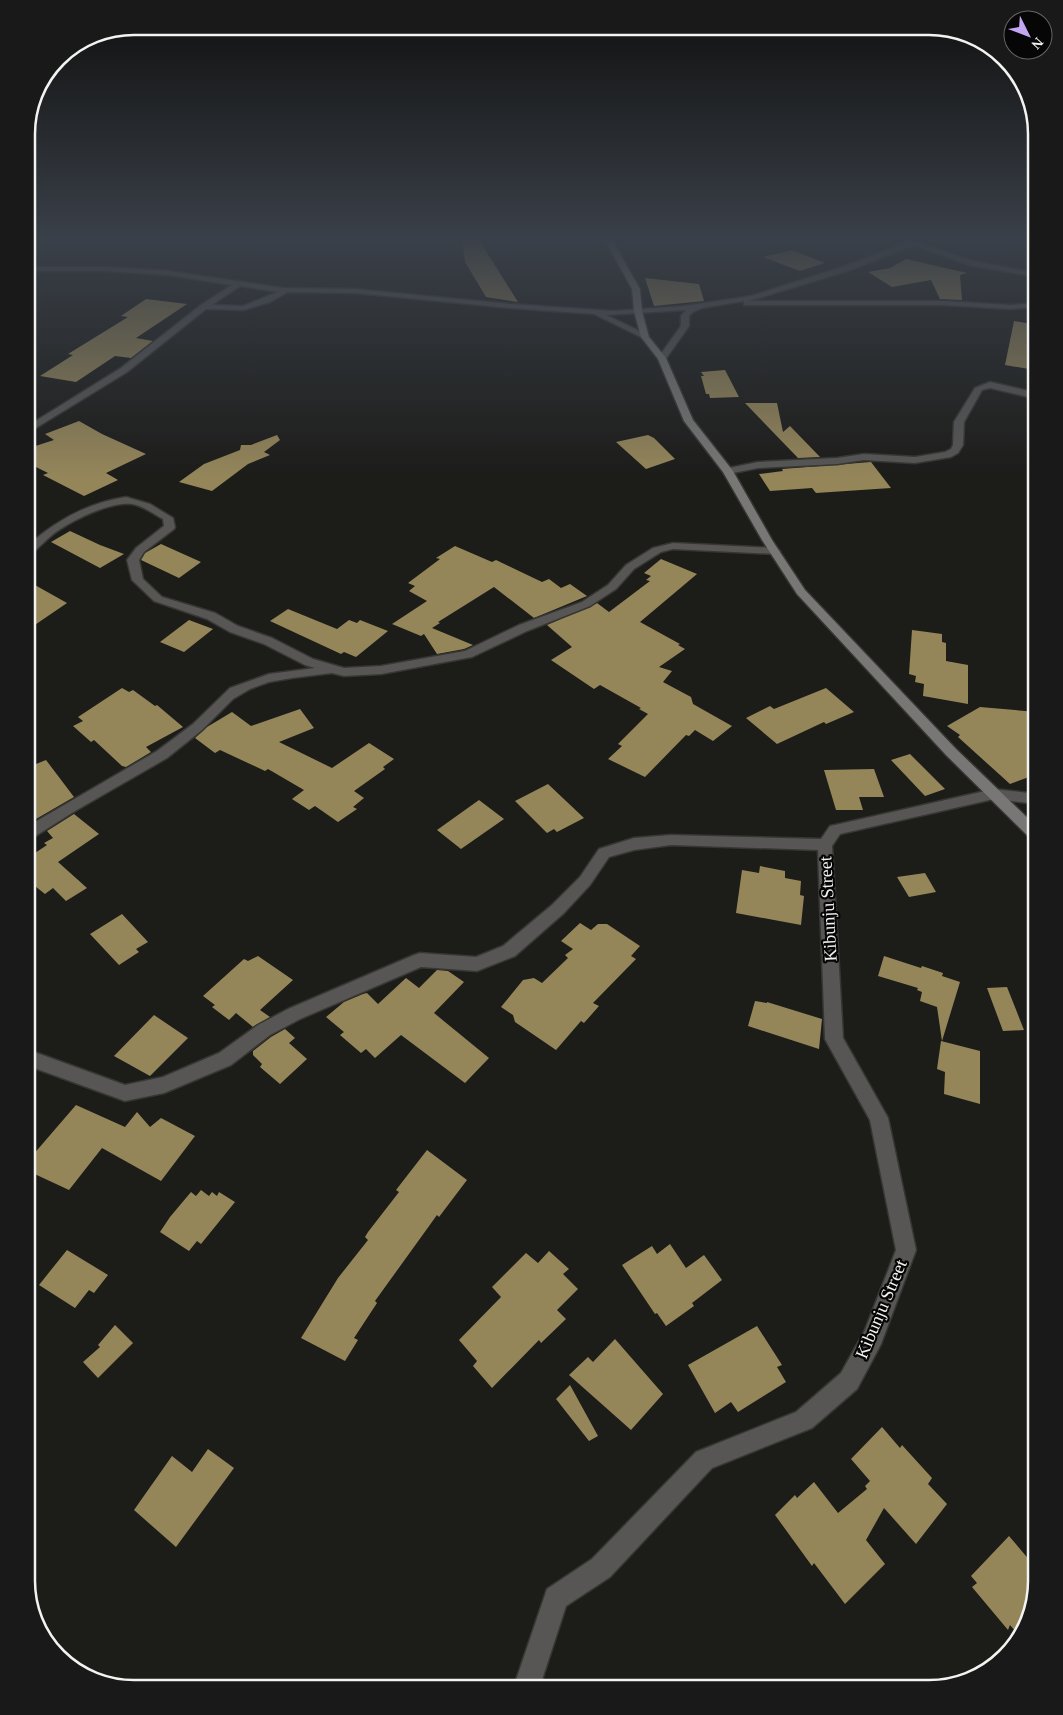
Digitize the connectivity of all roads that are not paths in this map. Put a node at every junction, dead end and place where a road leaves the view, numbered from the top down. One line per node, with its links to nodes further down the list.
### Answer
1 (190, 318): 8 (street)
2 (605, 318): 5 (street)
3 (640, 318): 5 (street)
4 (685, 318): 6 (street)
5 (646, 337): 6 (street)
6 (662, 358): 9 (street)
7 (1028, 394): 9 (street)
8 (35, 425)
9 (728, 471): 11 (street)
10 (35, 545): 12 (street)
11 (775, 551): 12 (street); 13 (street)
12 (334, 669): 16 (street)
13 (994, 794): 14 (street, Kibunju Street); 15 (street); 17 (street, Kibunju Street)
14 (1028, 798)
15 (1028, 827)
16 (35, 831)
17 (825, 846): 18 (street); 19 (street, Kibunju Street)
18 (35, 1060)
19 (529, 1680)

